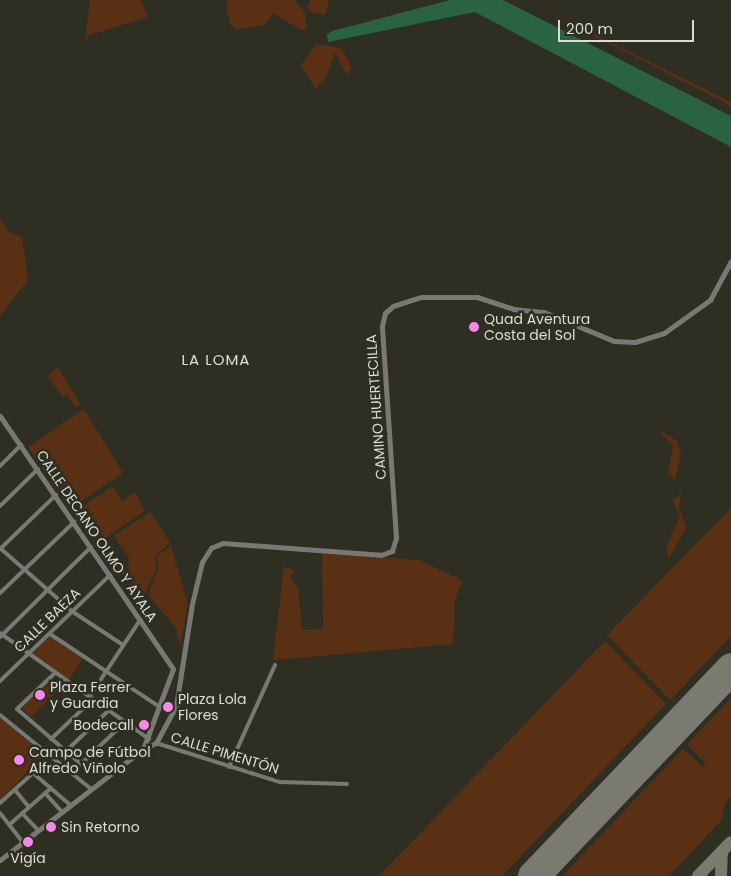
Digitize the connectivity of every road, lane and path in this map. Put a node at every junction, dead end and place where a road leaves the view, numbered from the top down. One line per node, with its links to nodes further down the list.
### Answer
1 (731, 261): 25 (street, CAMINO HUERTECILLA)
2 (0, 416): 3 (street, CALLE DECANO OLMO Y AYALA)
3 (2, 423): 4 (street, CALLE DECANO OLMO Y AYALA)
4 (21, 445): 5 (street); 6 (street, CALLE DECANO OLMO Y AYALA)
5 (0, 466)
6 (38, 469): 7 (street, CALLE DECANO OLMO Y AYALA); 8 (street)
7 (56, 495): 9 (street, CALLE DECANO OLMO Y AYALA); 11 (street)
8 (0, 506)
9 (74, 522): 10 (street, CALLE DECANO OLMO Y AYALA); 12 (street)
10 (91, 547): 13 (street, CALLE DECANO OLMO Y AYALA); 14 (street)
11 (0, 549): 12 (street)
12 (24, 570): 14 (street); 15 (street)
13 (110, 575): 16 (street, CALLE BAEZA); 17 (street, CALLE DECANO OLMO Y AYALA)
14 (48, 591): 16 (street); 19 (street)
15 (0, 593)
16 (73, 612): 18 (street, CALLE BAEZA); 20 (street)
17 (140, 620): 20 (street); 23 (street, CALLE DECANO OLMO Y AYALA)
18 (50, 634): 21 (street, CALLE BAEZA); 24 (street)
19 (1, 635): 21 (street)
20 (124, 645): 24 (street)
21 (27, 655): 26 (street); 27 (street, CALLE BAEZA)
22 (275, 665): 38 (street)
23 (173, 669): 25 (street); 29 (street)
24 (106, 671): 28 (street); 29 (street)
25 (182, 671): 35 (street)
26 (54, 674): 28 (street); 33 (street)
27 (0, 681)
28 (89, 700): 30 (street); 33 (street)
29 (160, 707): 34 (street)
30 (107, 712): 32 (street); 37 (street)
31 (0, 715): 41 (street)
32 (124, 723): 34 (street); 37 (street)
33 (51, 739): 37 (street)
34 (149, 739): 36 (street)
35 (156, 742): 36 (street); 38 (street, CALLE PIMENTÓN)
36 (143, 749): 41 (street)
37 (66, 751)
38 (229, 767): 39 (street, CALLE PIMENTÓN)
39 (347, 784)
40 (50, 788): 42 (street); 43 (street); 45 (street)
41 (91, 789): 45 (street)
42 (15, 790): 44 (street); 46 (street)
43 (45, 793): 46 (street); 47 (street)
44 (0, 803)
45 (70, 804): 47 (street)
46 (29, 807): 49 (street)
47 (61, 811): 51 (street)
48 (0, 813): 50 (street)
49 (22, 813): 50 (street); 51 (street)
50 (9, 825): 52 (street)
51 (38, 830): 52 (street)
52 (23, 842): 53 (street)
53 (0, 860)

